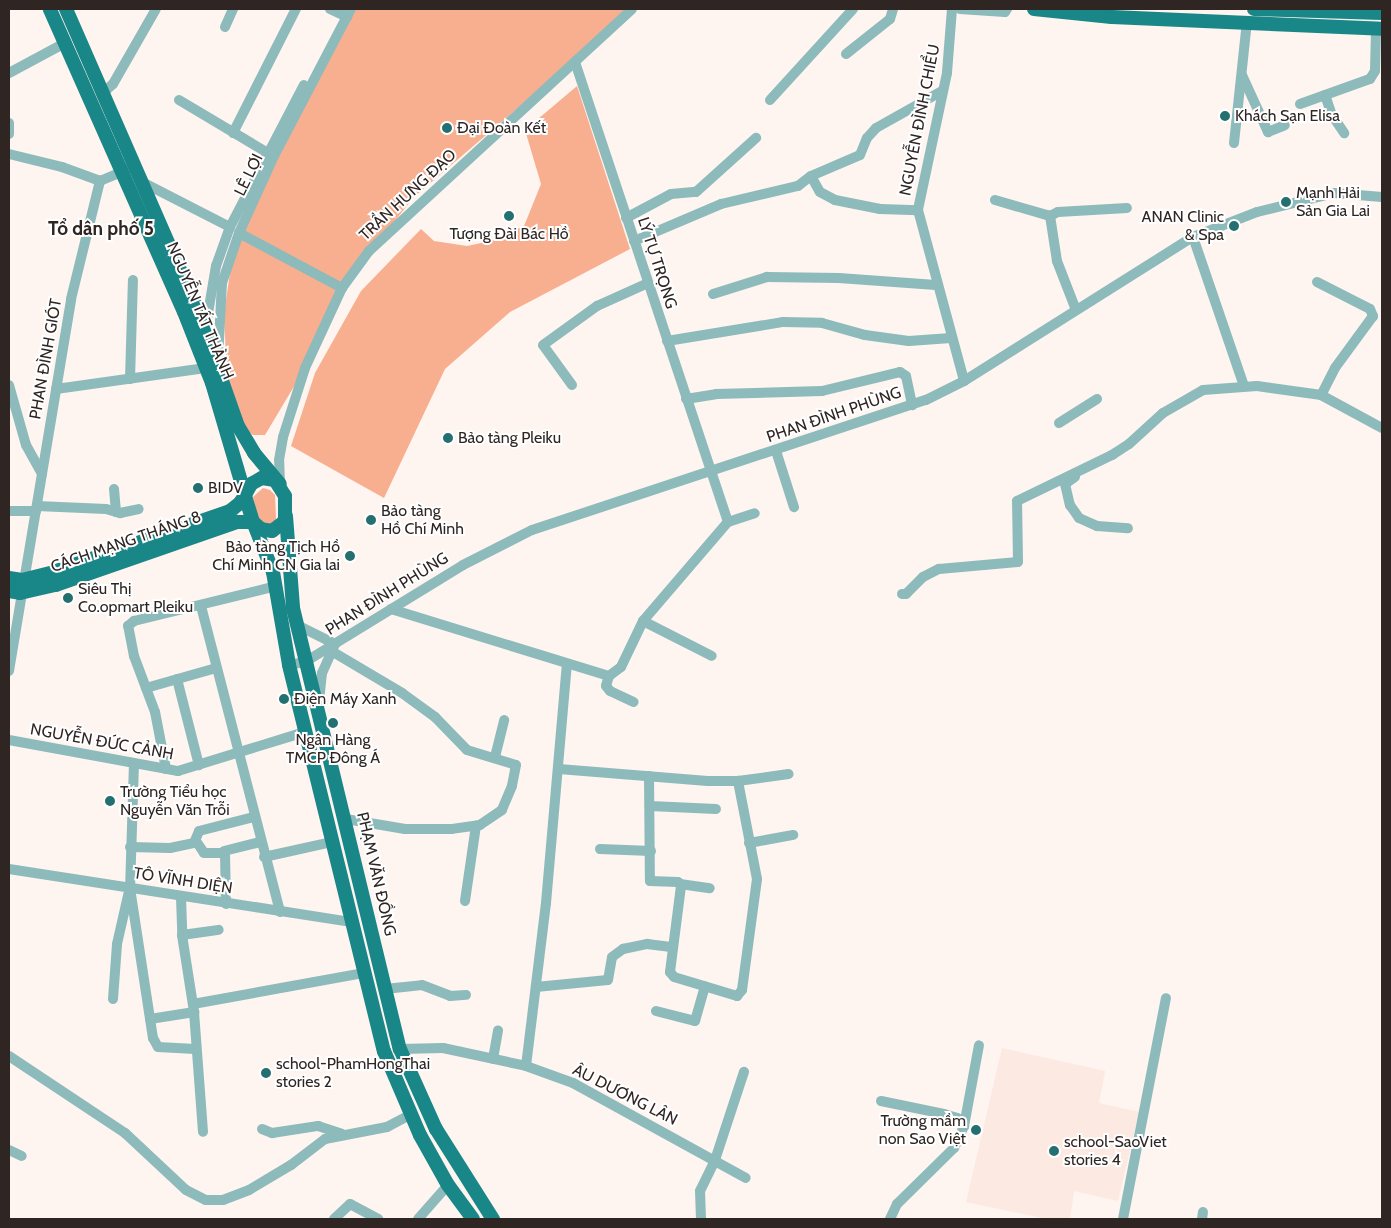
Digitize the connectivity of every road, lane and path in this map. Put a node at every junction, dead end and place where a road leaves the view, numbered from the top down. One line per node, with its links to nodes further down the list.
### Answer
1 (50, 9): 25 (main road, NGUYỄN TẤT THÀNH)
2 (66, 9): 31 (main road, NGUYỄN TẤT THÀNH)
3 (156, 9): 31 (street)
4 (234, 9): 24 (street)
5 (296, 9): 39 (street)
6 (330, 9): 18 (street)
7 (631, 9): 27 (street, TRẦN HƯNG ĐẠO)
8 (854, 9): 34 (street)
9 (892, 9): 26 (street)
10 (952, 9): 30 (street, NGUYỄN ĐÌNH CHIỂU)
11 (960, 9): 12 (street)
12 (1007, 9)
13 (1021, 9): 14 (main road)
14 (1030, 9)
15 (1034, 9): 19 (main road)
16 (1254, 9): 17 (main road)
17 (1313, 10): 21 (main road)
18 (346, 12): 43 (street); 54 (street, LÊ LỢI)
19 (1089, 12): 20 (main road)
20 (1113, 13): 22 (main road)
21 (1382, 13)
22 (1247, 22): 23 (main road); 29 (street)
23 (1380, 25): 32 (street)
24 (225, 26)
25 (65, 43): 28 (street); 45 (main road, NGUYỄN TẤT THÀNH)
26 (846, 54)
27 (575, 62): 53 (street, LÝ TỰ TRỌNG); 61 (street, TRẦN HƯNG ĐẠO)
28 (9, 75)
29 (1242, 75): 37 (street); 42 (street)
30 (942, 91): 46 (street); 51 (street, NGUYỄN ĐÌNH CHIỂU)
31 (103, 93): 45 (main road, NGUYỄN TẤT THÀNH)
32 (1326, 95): 35 (street); 38 (street)
33 (179, 100): 39 (street)
34 (770, 100)
35 (1300, 104)
36 (9, 123): 40 (street)
37 (1285, 125)
38 (1344, 132)
39 (233, 133): 43 (street)
40 (9, 134)
41 (756, 138): 53 (street)
42 (1234, 144)
43 (268, 152): 54 (street)
44 (9, 154): 47 (street)
45 (131, 173): 47 (street); 54 (street); 64 (main road, NGUYỄN TẤT THÀNH); 67 (main road, NGUYỄN TẤT THÀNH)
46 (811, 176): 51 (street); 56 (street)
47 (100, 181): 73 (street, PHAN ĐÌNH GIÓT)
48 (1382, 197): 55 (street, PHAN ĐÌNH PHÙNG)
49 (995, 200): 52 (street)
50 (1127, 208): 52 (street)
51 (918, 210): 60 (street, NGUYỄN ĐÌNH CHIỂU)
52 (1050, 216): 63 (street)
53 (626, 218): 56 (street, LÝ TỰ TRỌNG)
54 (234, 230): 61 (street); 64 (street); 67 (street, LÊ LỢI)
55 (1192, 237): 63 (street, PHAN ĐÌNH PHÙNG); 72 (street)
56 (634, 241): 59 (street, LÝ TỰ TRỌNG)
57 (133, 280): 68 (street)
58 (1317, 282): 74 (street)
59 (648, 283): 66 (street, LÝ TỰ TRỌNG); 71 (street)
60 (936, 285): 62 (street); 65 (street, NGUYỄN ĐÌNH CHIỂU)
61 (342, 288): 84 (street, TRẦN HƯNG ĐẠO)
62 (713, 294)
63 (1076, 310): 69 (street, PHAN ĐÌNH PHÙNG)
64 (204, 334): 67 (main road); 67 (main road, NGUYỄN TẤT THÀNH)
65 (951, 338): 66 (street); 69 (street, NGUYỄN ĐÌNH CHIỂU)
66 (667, 341): 75 (street, LÝ TỰ TRỌNG)
67 (209, 364): 68 (street); 84 (main road, NGUYỄN TẤT THÀNH); 86 (main road, NGUYỄN TẤT THÀNH)
68 (130, 380): 73 (street)
69 (964, 381): 77 (street, PHAN ĐÌNH PHÙNG)
70 (9, 384): 83 (street)
71 (572, 385)
72 (1244, 386): 74 (street); 81 (street)
73 (56, 389): 83 (street, PHAN ĐÌNH GIÓT)
74 (1320, 395): 79 (street)
75 (686, 399): 77 (street); 82 (street, LÝ TỰ TRỌNG)
76 (1097, 399): 78 (street)
77 (912, 405): 80 (street, PHAN ĐÌNH PHÙNG)
78 (1060, 423)
79 (1382, 428)
80 (776, 451): 82 (street, PHAN ĐÌNH PHÙNG); 87 (street)
81 (1104, 458): 96 (street); 99 (street)
82 (710, 472): 95 (street, LÝ TỰ TRỌNG); 101 (street, PHAN ĐÌNH PHÙNG)
83 (42, 474): 88 (street, PHAN ĐÌNH GIÓT)
84 (280, 484): 86 (main road); 93 (main road)
85 (114, 489): 91 (street)
86 (245, 494): 94 (main road); 97 (main road, CÁCH MẠNG THÁNG 8)
87 (794, 507)
88 (36, 508): 90 (street); 91 (street); 97 (street, PHAN ĐÌNH GIÓT)
89 (138, 509): 91 (street)
90 (9, 511)
91 (116, 512)
92 (755, 513): 95 (street)
93 (286, 516): 94 (main road); 103 (main road, PHẠM VĂN ĐỒNG)
94 (253, 522): 97 (main road, CÁCH MẠNG THÁNG 8); 98 (main road)
95 (728, 522): 102 (street)
96 (1128, 528)
97 (15, 585): 110 (street, PHAN ĐÌNH GIÓT)
98 (276, 586): 100 (street); 108 (main road)
99 (902, 594)
100 (201, 606): 109 (street); 114 (street)
101 (391, 609): 104 (street, PHAN ĐÌNH PHÙNG); 107 (street)
102 (643, 621): 105 (street); 111 (street)
103 (297, 625): 104 (street); 106 (main road, PHẠM VĂN ĐỒNG)
104 (330, 648): 106 (street, PHAN ĐÌNH PHÙNG); 113 (street); 116 (street); 121 (street)
105 (712, 656)
106 (306, 662): 108 (street, PHAN ĐÌNH PHÙNG); 113 (main road, PHẠM VĂN ĐỒNG)
107 (567, 664): 111 (street); 125 (street)
108 (289, 665): 118 (main road)
109 (216, 668): 112 (street); 120 (street)
110 (9, 671)
111 (609, 676): 115 (street)
112 (177, 679): 114 (street); 123 (street)
113 (311, 682): 116 (main road, PHẠM VĂN ĐỒNG)
114 (146, 688): 124 (street)
115 (634, 702)
116 (318, 712): 132 (main road, PHẠM VĂN ĐỒNG)
117 (504, 720): 121 (street)
118 (305, 732): 120 (street, NGUYỄN ĐỨC CẢNH); 137 (main road)
119 (9, 740): 122 (street, NGUYỄN ĐỨC CẢNH)
120 (239, 753): 123 (street, NGUYỄN ĐỨC CẢNH); 131 (street)
121 (495, 757): 133 (street)
122 (134, 763): 124 (street, NGUYỄN ĐỨC CẢNH); 139 (street)
123 (198, 765): 124 (street, NGUYỄN ĐỨC CẢNH)
124 (166, 769)
125 (559, 769): 127 (street); 159 (street)
126 (790, 774): 128 (street)
127 (649, 776): 128 (street); 129 (street)
128 (738, 781): 138 (street)
129 (650, 806): 130 (street); 142 (street)
130 (716, 809)
131 (254, 817): 135 (street); 136 (street)
132 (346, 819): 133 (street); 152 (main road, PHẠM VĂN ĐỒNG)
133 (476, 826): 149 (street)
134 (793, 834): 138 (street)
135 (196, 841): 139 (street); 141 (street)
136 (260, 842): 141 (street); 143 (street)
137 (332, 842): 143 (street); 153 (main road)
138 (749, 843): 158 (street)
139 (130, 847): 146 (street)
140 (600, 849): 142 (street)
141 (224, 851): 150 (street)
142 (651, 851): 145 (street)
143 (264, 857): 151 (street)
144 (9, 869): 146 (street, TÔ VĨNH DIỆN)
145 (680, 884): 147 (street); 156 (street)
146 (130, 888): 148 (street, TÔ VĨNH DIỆN); 163 (street); 166 (street)
147 (710, 888)
148 (181, 897): 150 (street, TÔ VĨNH DIỆN); 155 (street)
149 (466, 901)
150 (226, 904): 151 (street, TÔ VĨNH DIỆN)
151 (280, 912): 153 (street, TÔ VĨNH DIỆN)
152 (368, 918): 153 (main road); 160 (main road, PHẠM VĂN ĐỒNG)
153 (352, 922): 157 (main road)
154 (219, 930): 155 (street)
155 (182, 936): 164 (street)
156 (673, 946): 158 (street); 159 (street)
157 (364, 973): 164 (street); 176 (main road)
158 (706, 986): 165 (street)
159 (536, 987): 173 (street)
160 (385, 989): 161 (street); 170 (main road, PHẠM VĂN ĐỒNG)
161 (466, 995)
162 (1166, 998): 193 (street)
163 (113, 999)
164 (193, 1008): 166 (street); 169 (street)
165 (656, 1011)
166 (150, 1019): 169 (street)
167 (498, 1030): 172 (street)
168 (979, 1045): 177 (street)
169 (195, 1049): 179 (street)
170 (400, 1049): 172 (street, ÂU DƯƠNG LÂN); 190 (main road, PHẠM VĂN ĐỒNG)
171 (9, 1056): 180 (street)
172 (493, 1059): 173 (street, ÂU DƯƠNG LÂN)
173 (526, 1066): 183 (street, ÂU DƯƠNG LÂN)
174 (744, 1072): 183 (street)
175 (881, 1101): 177 (street)
176 (410, 1115): 180 (street); 185 (main road)
177 (964, 1126): 192 (street)
178 (262, 1130): 180 (street)
179 (203, 1132)
180 (342, 1134)
181 (9, 1150): 182 (street)
182 (22, 1156)
183 (715, 1160): 184 (street, ÂU DƯƠNG LÂN); 191 (street)
184 (746, 1178)
185 (448, 1185): 188 (street); 189 (main road)
186 (334, 1219): 187 (street)
187 (378, 1219)
188 (418, 1219)
189 (473, 1219)
190 (493, 1219)
191 (701, 1219)
192 (890, 1219)
193 (1123, 1219)

